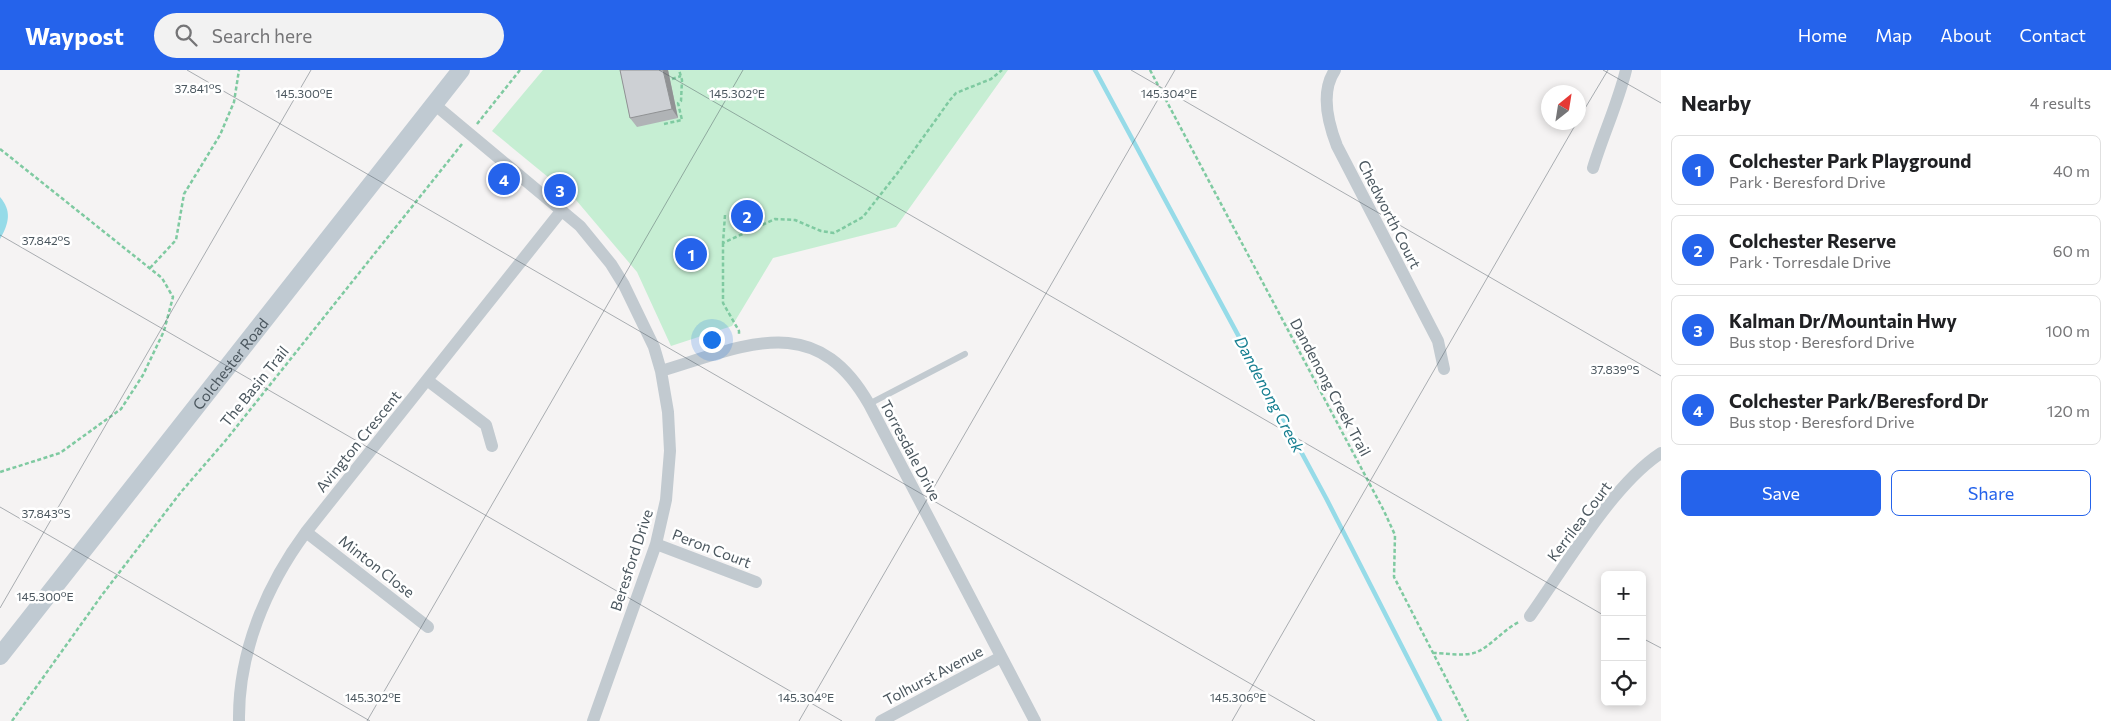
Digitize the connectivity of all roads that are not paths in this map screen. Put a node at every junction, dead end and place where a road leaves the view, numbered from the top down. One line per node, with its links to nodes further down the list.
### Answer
1 (461, 70): 4 (main road, Colchester Road)
2 (1626, 70): 5 (street)
3 (1330, 72): 8 (street, Chedworth Court)
4 (434, 104): 6 (street, Beresford Drive); 19 (main road, Colchester Road)
5 (1593, 168)
6 (562, 210): 9 (street, Beresford Drive); 10 (street, Avington Crescent)
7 (965, 354): 11 (lane)
8 (1444, 369)
9 (662, 371): 11 (street, Torresdale Drive); 15 (street, Beresford Drive)
10 (427, 380): 12 (street); 14 (street, Avington Crescent)
11 (869, 404): 20 (street, Torresdale Drive)
12 (492, 446)
13 (1661, 453): 17 (street, Kerrilea Court)
14 (306, 532): 18 (street, Minton Close); 21 (street, Avington Crescent)
15 (656, 544): 16 (street, Peron Court); 22 (street, Beresford Drive)
16 (756, 582)
17 (1530, 616)
18 (428, 627)
19 (0, 656)
20 (1001, 657): 23 (street, Tolhurst Avenue); 24 (street, Torresdale Drive)
21 (239, 721)
22 (593, 721)
23 (881, 721)
24 (1035, 721)

